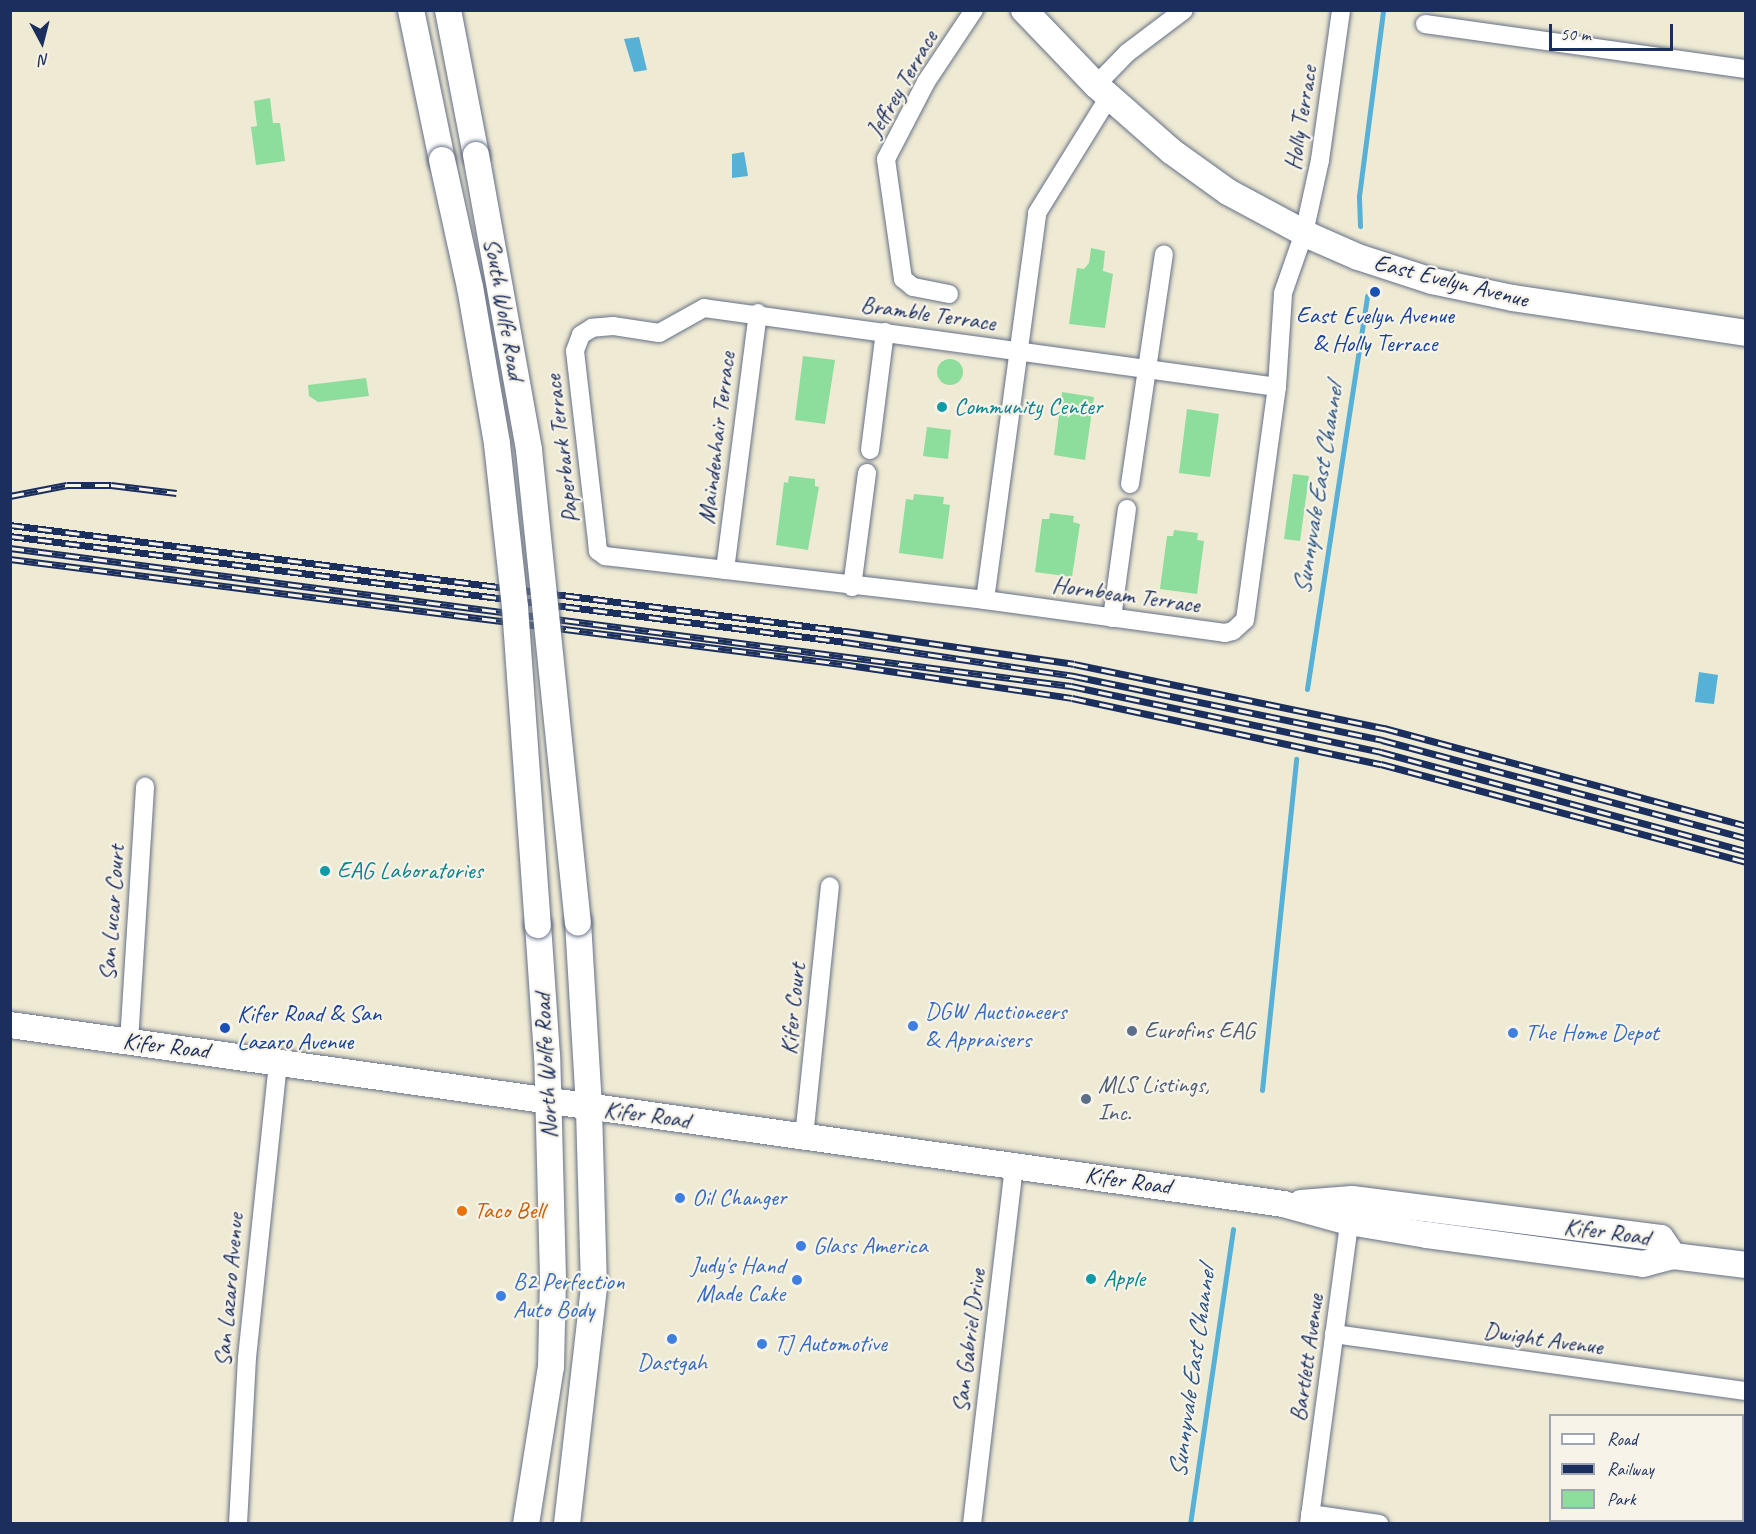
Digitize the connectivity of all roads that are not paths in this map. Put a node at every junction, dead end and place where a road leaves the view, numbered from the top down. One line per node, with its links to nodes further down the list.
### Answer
1 (411, 10): 28 (main road, South Wolfe Road, bridge)
2 (448, 10): 29 (main road, South Wolfe Road, bridge)
3 (975, 10): 12 (street, Jeffrey Terrace)
4 (1024, 10): 9 (main road, East Evelyn Avenue)
5 (1184, 10): 9 (street)
6 (1341, 10): 10 (street, Holly Terrace)
7 (1425, 24): 8 (street)
8 (1746, 69)
9 (1102, 91): 10 (main road, East Evelyn Avenue); 17 (street)
10 (1304, 233): 15 (main road, East Evelyn Avenue); 19 (street, Hornbeam Terrace)
11 (1164, 254): 18 (street)
12 (949, 294)
13 (758, 313): 14 (street, Bramble Terrace); 16 (street, Bramble Terrace); 25 (street, Maindenhair Terrace)
14 (885, 332): 17 (street, Bramble Terrace); 20 (street)
15 (1746, 333)
16 (581, 335): 24 (street, Paperbark Terrace)
17 (1019, 351): 18 (street, Bramble Terrace); 27 (street)
18 (1147, 369): 19 (street, Bramble Terrace); 22 (street)
19 (1277, 387): 30 (street, Hornbeam Terrace)
20 (870, 450)
21 (867, 473): 26 (street)
22 (1130, 484)
23 (1127, 509): 30 (street)
24 (605, 556): 25 (street, Hornbeam Terrace)
25 (725, 570): 26 (street, Hornbeam Terrace)
26 (852, 587): 27 (street, Hornbeam Terrace)
27 (985, 600): 30 (street, Hornbeam Terrace)
28 (515, 607): 36 (main road, North Wolfe Road, bridge)
29 (545, 610): 37 (main road, North Wolfe Road, bridge)
30 (1112, 618)
31 (145, 787): 34 (street, San Lucar Court)
32 (830, 886): 38 (street, Kifer Court)
33 (10, 1025): 34 (main road, Kifer Road)
34 (129, 1042): 35 (main road, Kifer Road)
35 (279, 1061): 36 (main road, Kifer Road); 45 (street, San Lazaro Avenue)
36 (549, 1099): 37 (main road, Kifer Road); 46 (main road, North Wolfe Road)
37 (589, 1107): 38 (main road, Kifer Road); 47 (main road, North Wolfe Road)
38 (804, 1137): 39 (main road, Kifer Road)
39 (1014, 1165): 40 (main road, Kifer Road); 48 (street, San Gabriel Drive)
40 (1350, 1211): 41 (main road, Kifer Road); 42 (street, Bartlett Avenue)
41 (1746, 1265)
42 (1334, 1334): 43 (street, Dwight Avenue); 44 (street, Bartlett Avenue)
43 (1746, 1391)
44 (1310, 1519): 49 (street)
45 (238, 1524)
46 (526, 1524)
47 (567, 1524)
48 (972, 1524)
49 (1379, 1524)

